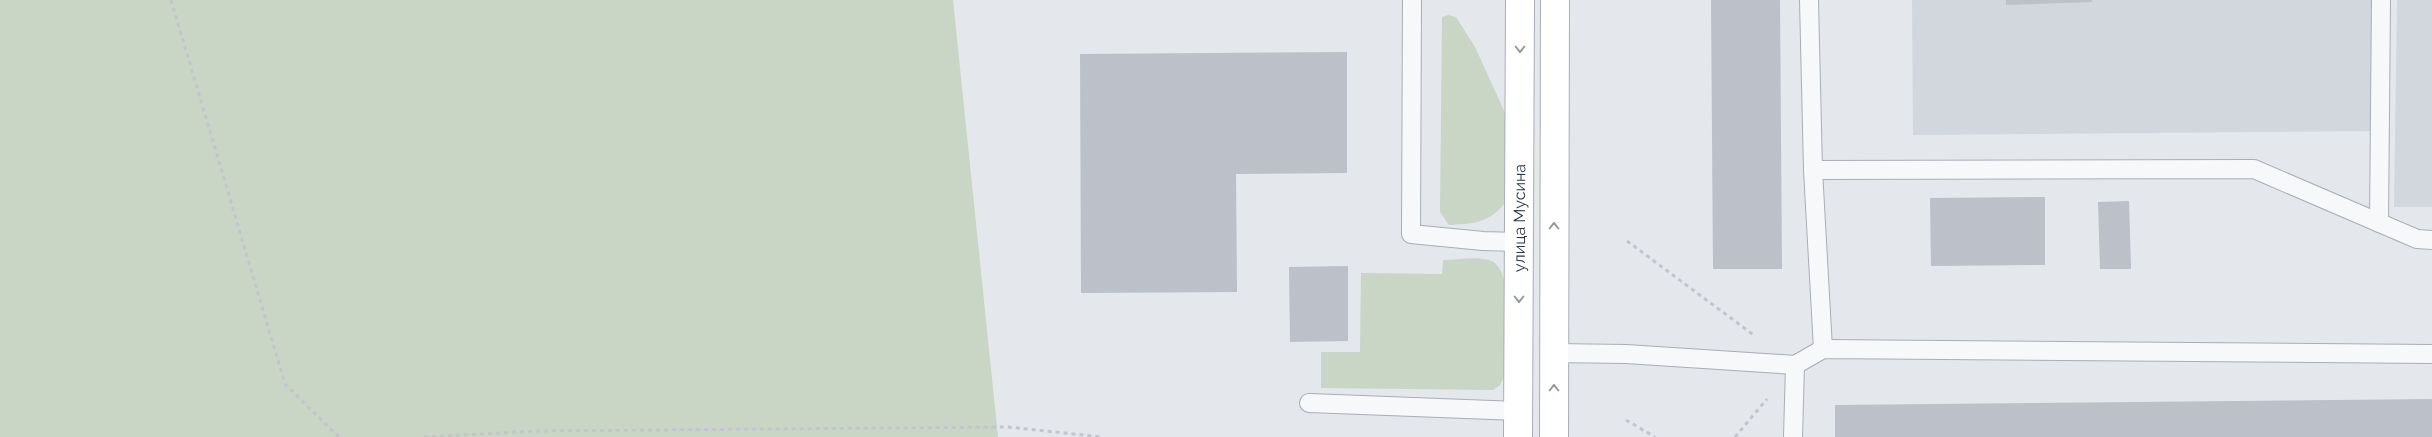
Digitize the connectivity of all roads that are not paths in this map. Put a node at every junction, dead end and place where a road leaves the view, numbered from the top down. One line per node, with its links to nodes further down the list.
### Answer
1 (1412, 0): 9 (lane)
2 (1519, 0): 9 (street, улица Мусина, one-way to 9)
3 (1555, 0): 11 (street, one-way to 3)
4 (1809, 0): 6 (lane)
5 (2381, 0): 7 (lane)
6 (1813, 170): 7 (lane); 10 (lane)
7 (2379, 223): 8 (lane)
8 (2432, 240)
9 (1519, 242): 15 (street, улица Мусина, one-way to 15)
10 (1823, 349): 12 (lane); 13 (lane)
11 (1554, 353): 13 (lane); 16 (street, one-way to 11)
12 (2432, 354)
13 (1795, 365): 17 (lane)
14 (1309, 403): 15 (lane)
15 (1518, 424)
16 (1554, 437)
17 (1793, 437)

